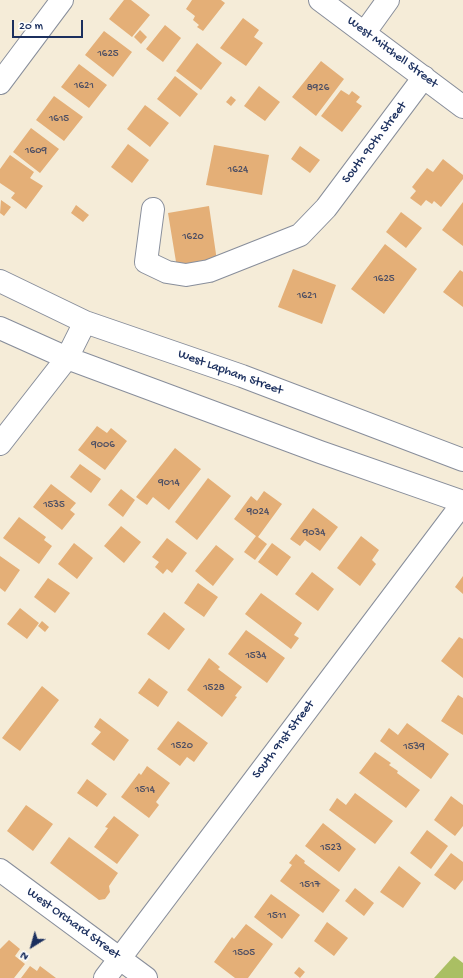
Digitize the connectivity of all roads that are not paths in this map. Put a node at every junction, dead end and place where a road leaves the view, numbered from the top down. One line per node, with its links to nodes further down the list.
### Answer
1 (62, 0): 6 (street)
2 (320, 0): 4 (street, West Mitchell Street)
3 (388, 0): 4 (street)
4 (365, 32): 5 (street, West Mitchell Street)
5 (424, 77): 7 (street, West Mitchell Street); 8 (street, South 90th Street)
6 (0, 83)
7 (463, 107)
8 (154, 209)
9 (0, 281): 10 (street, West Lapham Street)
10 (85, 322): 12 (street); 14 (street, West Lapham Street)
11 (0, 328): 12 (street)
12 (67, 358): 13 (street); 15 (street)
13 (0, 444)
14 (463, 460)
15 (463, 502): 17 (street, South 91st Street)
16 (0, 870): 17 (street, West Orchard Street)
17 (120, 958): 18 (street, South 91st Street); 19 (street, West Orchard Street)
18 (105, 978)
19 (146, 978)

